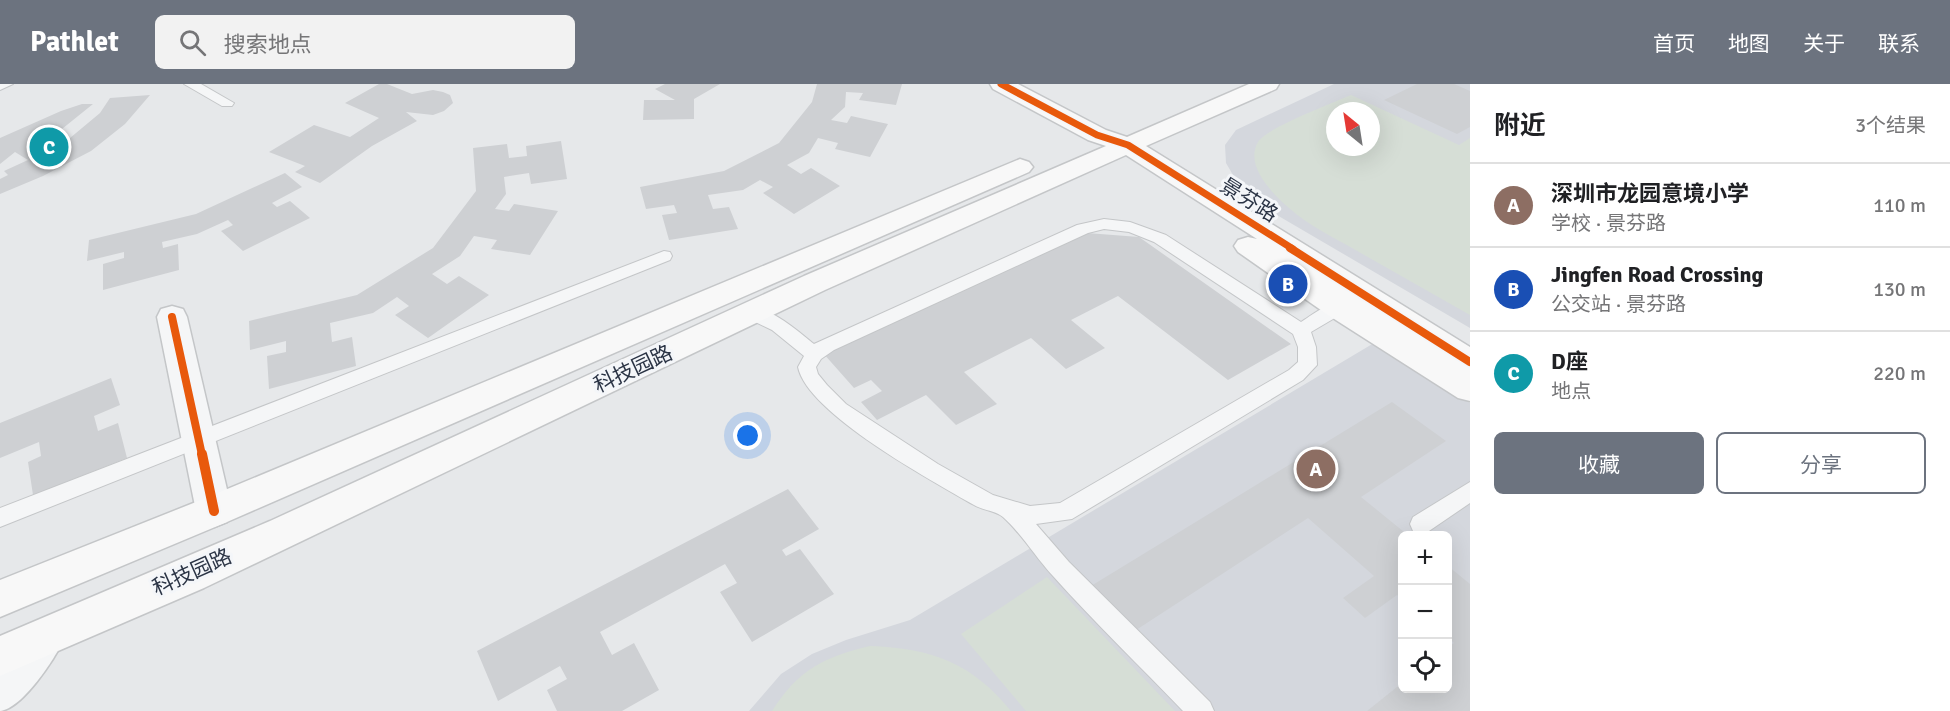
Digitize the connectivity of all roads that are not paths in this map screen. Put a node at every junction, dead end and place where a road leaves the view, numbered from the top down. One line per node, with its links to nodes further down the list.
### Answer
1 (6, 84): 6 (lane)
2 (191, 84): 7 (lane)
3 (1000, 84): 8 (main road, 景芬路)
4 (1222, 84): 8 (main road, 科技园路)
5 (1268, 84): 8 (main road, 科技园路)
6 (0, 86)
7 (227, 104)
8 (1111, 144): 10 (main road, 景芬路); 11 (main road, 科技园路); 15 (main road, 景芬路); 20 (main road, 科技园路)
9 (664, 256): 17 (lane)
10 (1339, 308): 13 (lane); 16 (main road, 景芬路)
11 (751, 313): 14 (lane); 24 (main road, 科技园路)
12 (172, 317): 17 (street)
13 (1301, 330): 14 (lane); 19 (lane)
14 (814, 354): 19 (lane)
15 (1470, 362)
16 (1470, 389)
17 (200, 439): 20 (street); 21 (lane)
18 (1470, 491): 22 (lane)
19 (1009, 509): 27 (lane)
20 (214, 511): 23 (main road, 科技园路)
21 (0, 518)
22 (1421, 524)
23 (0, 599)
24 (43, 639): 25 (main road, 科技园路); 26 (street)
25 (0, 656)
26 (0, 691)
27 (1201, 711)

